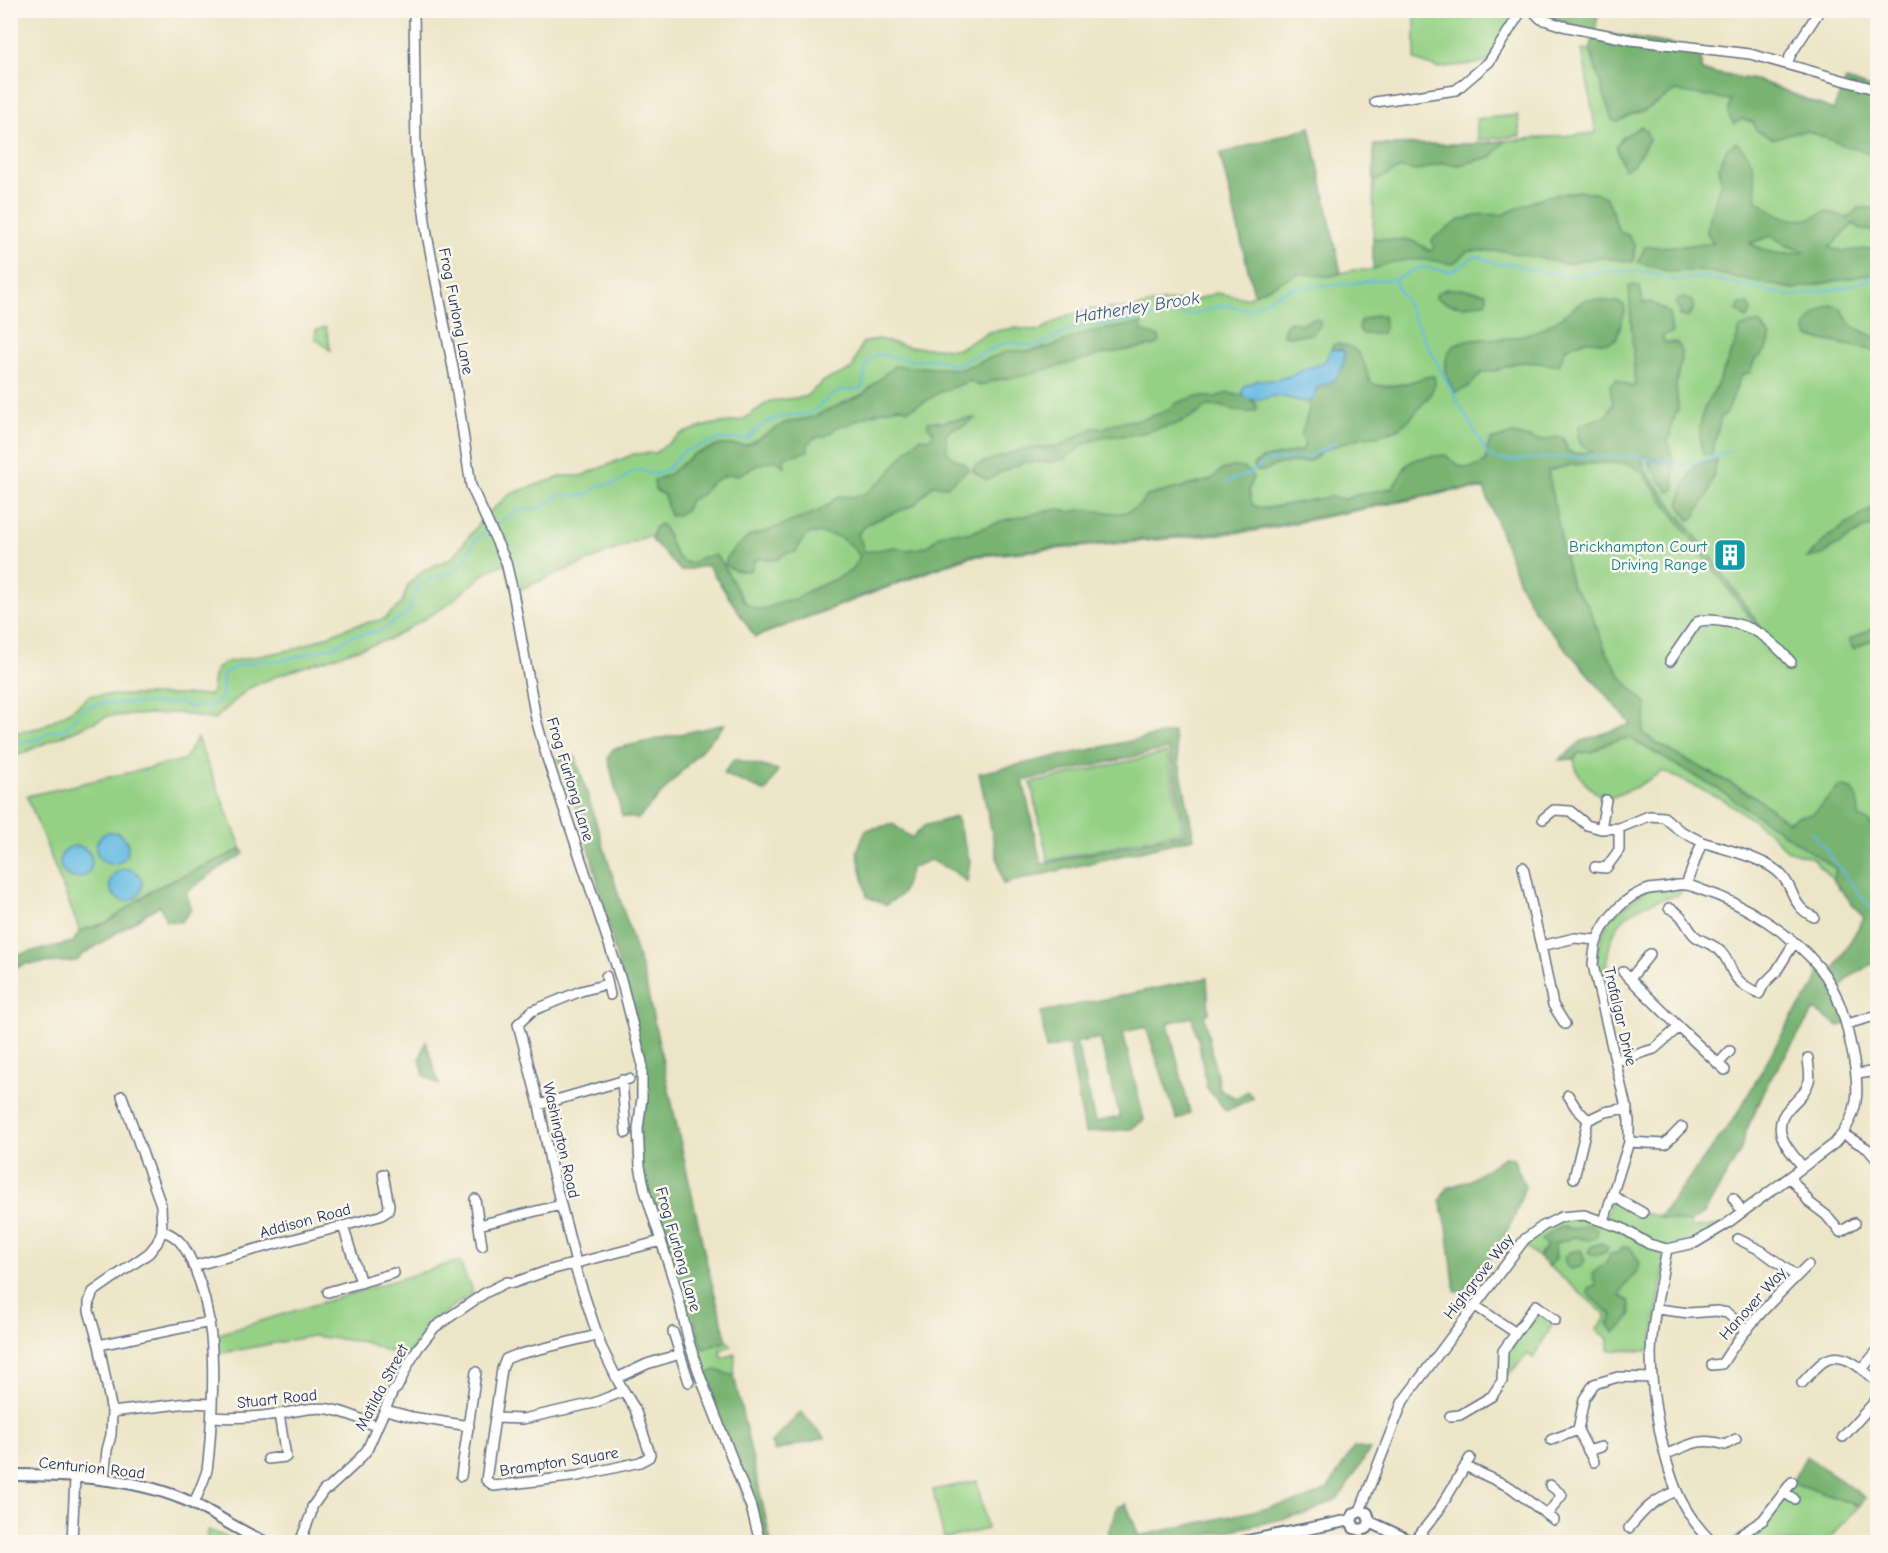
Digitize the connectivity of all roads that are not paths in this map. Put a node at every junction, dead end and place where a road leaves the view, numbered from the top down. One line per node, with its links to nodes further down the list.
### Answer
1 (414, 10): 63 (street, Frog Furlong Lane)
2 (1522, 10): 7 (street)
3 (1532, 10): 5 (street)
4 (1820, 10): 5 (street)
5 (1787, 64): 6 (street)
6 (1878, 90)
7 (1376, 102)
8 (1670, 661): 9 (street)
9 (1791, 662)
10 (1606, 800): 13 (street)
11 (1543, 819): 13 (street)
12 (1619, 828): 13 (street); 14 (street); 16 (street)
13 (1601, 829)
14 (1702, 842): 17 (street); 19 (street)
15 (1523, 867): 22 (street)
16 (1595, 867)
17 (1686, 885): 20 (street, Trafalgar Drive); 21 (street, Trafalgar Drive)
18 (1677, 908): 21 (street)
19 (1808, 916)
20 (1596, 940): 22 (street); 33 (street, Trafalgar Drive)
21 (1794, 943): 29 (street, Trafalgar Drive)
22 (1541, 946): 25 (street)
23 (1650, 954): 30 (street)
24 (610, 995): 38 (street, Washington Road)
25 (1559, 1014): 27 (street); 28 (street)
26 (1878, 1015): 29 (street)
27 (1551, 1021)
28 (1565, 1024)
29 (1846, 1024): 35 (street)
30 (1679, 1027): 31 (street); 33 (street)
31 (1730, 1051)
32 (1808, 1058): 46 (street)
33 (1616, 1061): 39 (street, Trafalgar Drive)
34 (1878, 1071): 35 (street)
35 (1857, 1074): 43 (street)
36 (1568, 1095): 40 (street)
37 (122, 1096): 60 (street)
38 (539, 1105): 42 (street); 53 (street, Washington Road)
39 (1627, 1108): 40 (street); 44 (street, Trafalgar Drive)
40 (1588, 1120): 48 (street)
41 (1682, 1127): 44 (street)
42 (626, 1133)
43 (1843, 1134): 45 (street); 46 (street)
44 (1629, 1142): 50 (street, Trafalgar Drive)
45 (1878, 1161)
46 (1803, 1167): 49 (street)
47 (383, 1174): 59 (street, Addison Road)
48 (1574, 1178)
49 (1790, 1178): 54 (street); 61 (street)
50 (1613, 1196): 55 (street); 56 (street, Trafalgar Drive)
51 (1733, 1198): 54 (street)
52 (475, 1199): 58 (street)
53 (561, 1205): 58 (street); 67 (street, Washington Road)
54 (1742, 1211): 66 (street)
55 (1643, 1213)
56 (1604, 1221): 66 (street, Highgrove Way); 75 (street, Highgrove Way)
57 (1855, 1223): 61 (street)
58 (479, 1225): 65 (street)
59 (344, 1226): 69 (street, Addison Road); 72 (street)
60 (162, 1232): 69 (street); 84 (street)
61 (1840, 1232): 64 (street)
62 (1738, 1239): 71 (street)
63 (661, 1241): 67 (street, Matilda Street); 132 (street, Frog Furlong Lane)
64 (1836, 1242)
65 (482, 1246)
66 (1667, 1249): 77 (street)
67 (575, 1263): 83 (street, Brampton Square); 98 (street, Matilda Street)
68 (1808, 1265): 71 (street, Hanover Way)
69 (193, 1266): 79 (street)
70 (394, 1273): 72 (street)
71 (1796, 1276): 80 (street, Hanover Way)
72 (361, 1283): 73 (street)
73 (328, 1292)
74 (1527, 1298): 76 (street)
75 (1474, 1305): 82 (street); 125 (street, Highgrove Way)
76 (1536, 1305): 78 (street); 82 (street)
77 (1657, 1309): 80 (street); 91 (street)
78 (1555, 1320)
79 (210, 1322): 84 (street); 97 (street)
80 (1747, 1330): 87 (street, Hanover Way)
81 (673, 1332): 86 (street)
82 (1516, 1333): 105 (street)
83 (597, 1335): 90 (street, Brampton Square); 102 (street, Brampton Square)
84 (99, 1345): 99 (street)
85 (1878, 1350): 88 (street)
86 (680, 1354): 90 (street); 92 (street)
87 (1720, 1366)
88 (1862, 1369): 93 (street); 94 (street)
89 (476, 1372): 104 (street)
90 (617, 1378): 95 (street, Brampton Square)
91 (1652, 1378): 107 (street); 112 (street)
92 (689, 1382)
93 (1807, 1382)
94 (1878, 1383)
95 (624, 1392): 102 (street); 102 (street, Brampton Square)
96 (1878, 1398): 103 (street)
97 (212, 1404): 99 (street); 101 (street)
98 (386, 1410): 104 (street); 106 (street, Matilda Street)
99 (111, 1412): 118 (street)
100 (279, 1414): 101 (street, Stuart Road); 106 (street, Stuart Road); 113 (street)
101 (212, 1418): 124 (street)
102 (496, 1418)
103 (1841, 1424)
104 (470, 1426): 116 (street)
105 (1462, 1426)
106 (377, 1427): 131 (street, Matilda Street)
107 (1578, 1430): 109 (street); 111 (street)
108 (1736, 1439): 112 (street)
109 (1551, 1440)
110 (1600, 1447): 111 (street)
111 (1588, 1451): 114 (street)
112 (1666, 1454): 121 (street)
113 (268, 1459)
114 (1594, 1462)
115 (10, 1475): 117 (street, Centurion Road)
116 (461, 1476)
117 (75, 1478): 118 (street, Centurion Road); 129 (street)
118 (104, 1480): 124 (street, Centurion Road)
119 (1792, 1482): 122 (street)
120 (1550, 1485): 134 (street)
121 (1677, 1491): 128 (street); 135 (street)
122 (1784, 1492): 123 (street); 136 (street)
123 (1794, 1500)
124 (194, 1504): 130 (street, Centurion Road)
125 (1360, 1511): 126 (street); 127 (street)
126 (1351, 1520): 127 (street); 133 (street)
127 (1370, 1522): 134 (street)
128 (1629, 1528)
129 (72, 1542)
130 (265, 1542)
131 (300, 1542)
132 (760, 1542)
133 (1243, 1542)
134 (1414, 1542)
135 (1712, 1542)
136 (1730, 1542)

